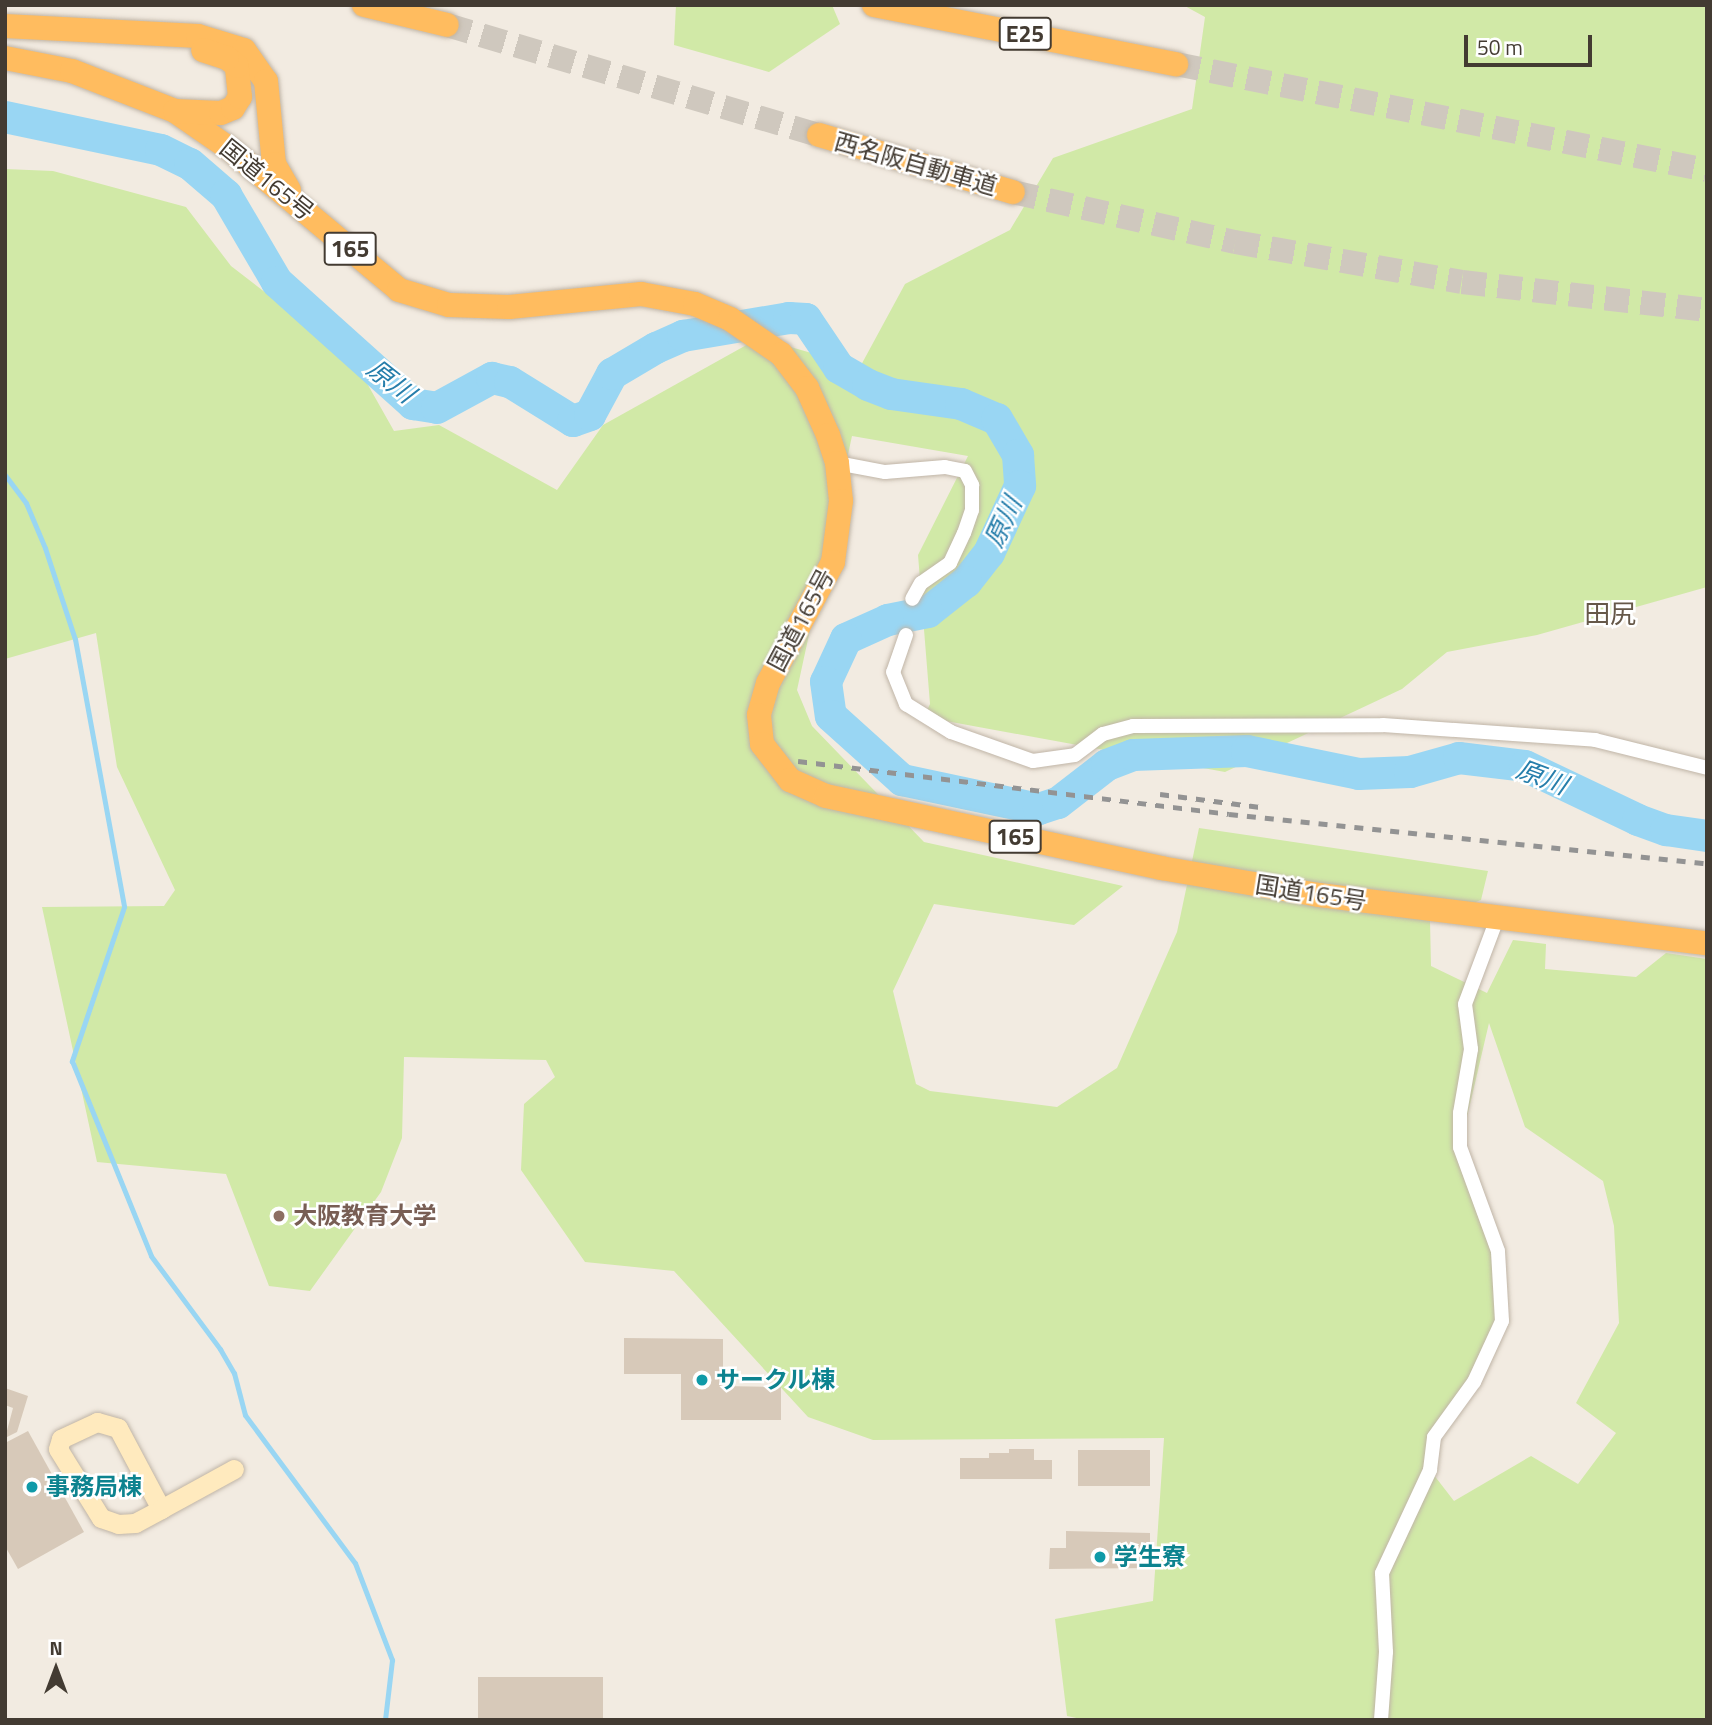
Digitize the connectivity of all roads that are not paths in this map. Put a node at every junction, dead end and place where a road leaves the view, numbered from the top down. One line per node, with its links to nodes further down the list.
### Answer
1 (364, 5): 3 (highway)
2 (874, 5): 7 (highway, E25)
3 (447, 25)
4 (5, 26): 10 (highway)
5 (5, 34): 8 (highway)
6 (5, 58): 9 (highway, 国道165号 / 165)
7 (1176, 64)
8 (233, 108): 9 (highway); 12 (highway)
9 (175, 111): 12 (highway, 国道165号 / 165)
10 (268, 121): 12 (highway); 14 (highway)
11 (819, 135): 13 (highway, 西名阪自動車道)
12 (230, 149): 14 (highway, 国道165号 / 165)
13 (1013, 192)
14 (296, 203): 15 (highway, 国道165号 / 165)
15 (837, 463): 16 (street); 19 (highway, 国道165号 / 165)
16 (912, 598)
17 (906, 635): 18 (street)
18 (1707, 768)
19 (1497, 919): 20 (highway, 国道165号 / 165); 23 (street)
20 (1707, 943)
21 (234, 1469): 22 (street)
22 (161, 1509): 22 (street)
23 (1381, 1720)

